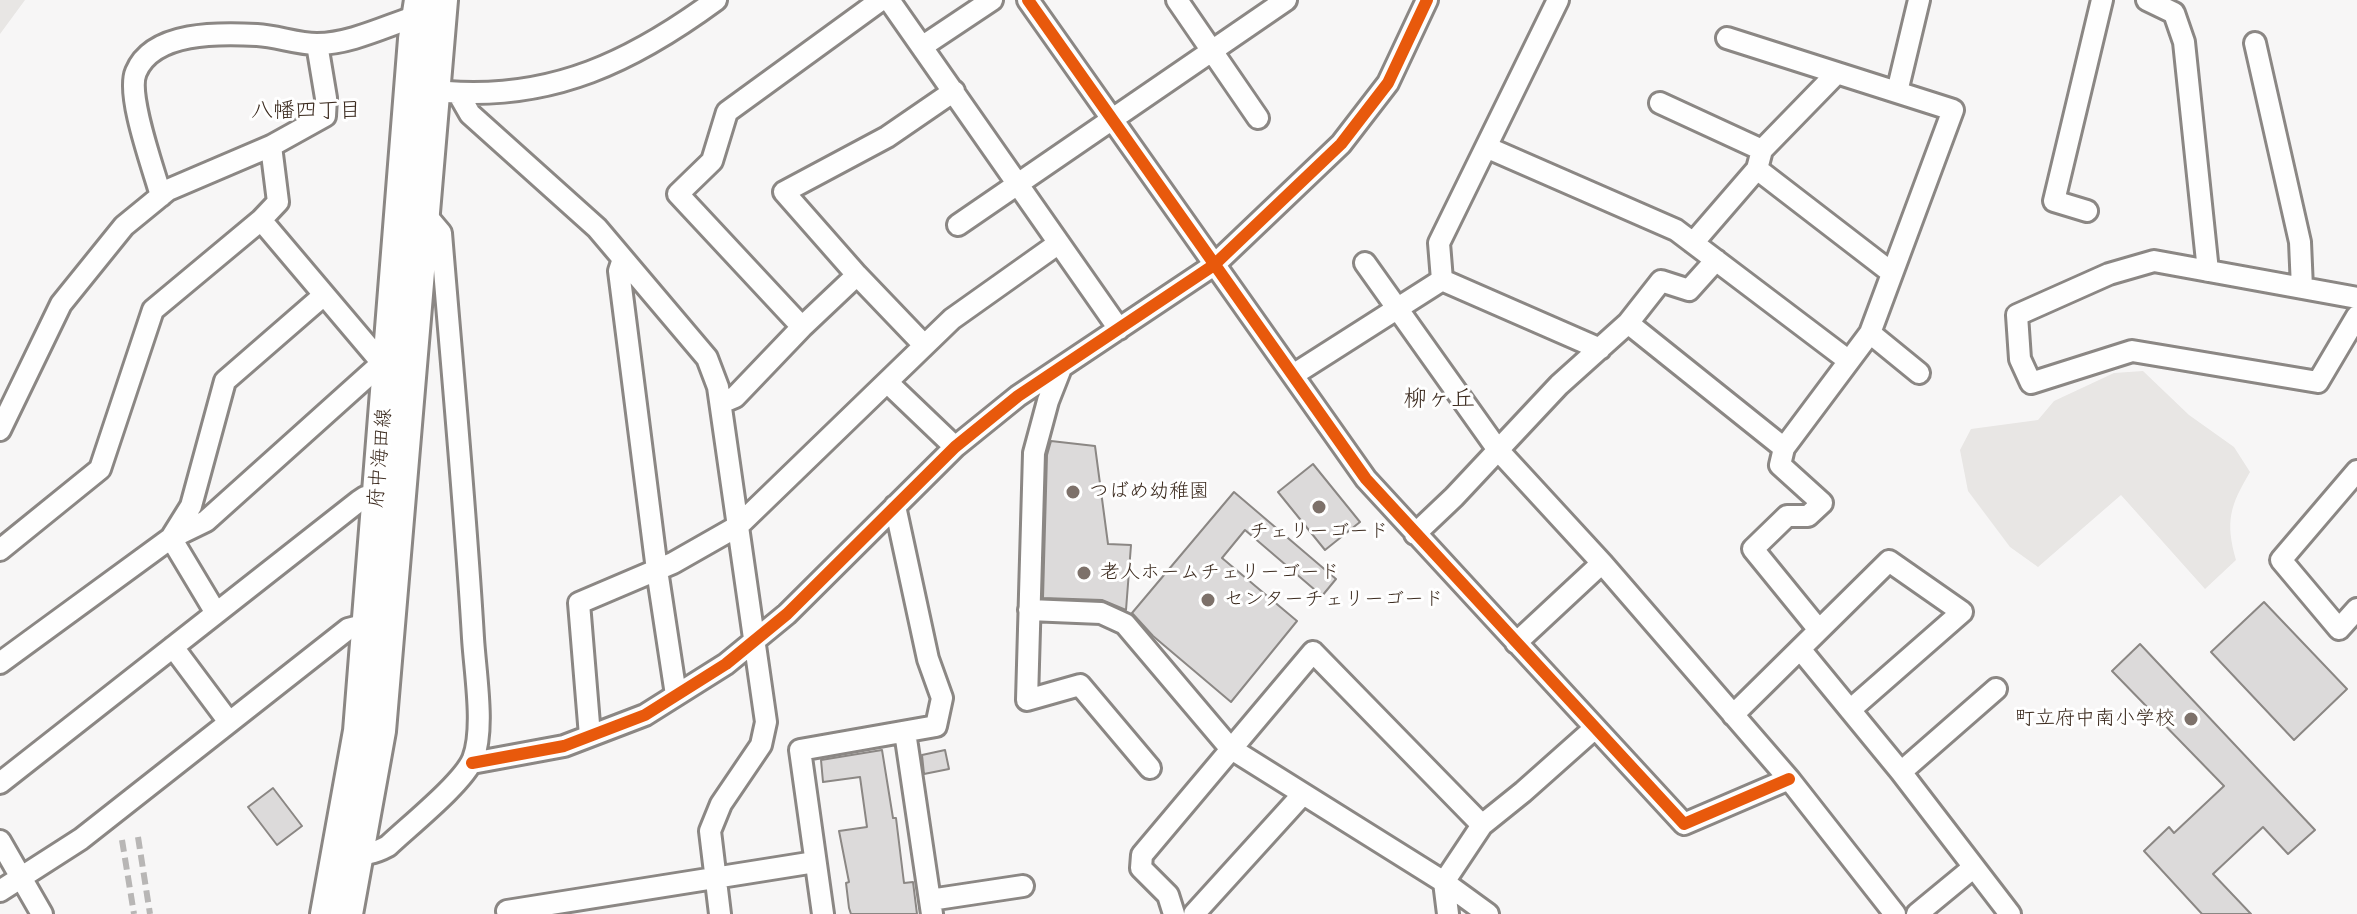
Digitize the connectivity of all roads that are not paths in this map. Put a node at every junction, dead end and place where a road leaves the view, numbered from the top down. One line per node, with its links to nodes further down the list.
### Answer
1 (443, 0): 21 (main road, 府中海田線)
2 (716, 0): 21 (street)
3 (881, 0): 52 (street)
4 (889, 0): 18 (street)
5 (992, 0): 18 (street)
6 (1028, 0): 25 (street)
7 (1177, 0): 19 (street)
8 (1286, 0): 19 (street)
9 (1558, 0): 28 (street)
10 (1919, 0): 23 (street)
11 (2102, 0): 32 (street)
12 (2147, 0): 42 (street)
13 (1425, 1): 41 (street)
14 (418, 8): 17 (street); 21 (main road, 府中海田線)
15 (1727, 38): 20 (street)
16 (2255, 43): 46 (street)
17 (317, 44): 27 (street); 31 (street)
18 (923, 46): 22 (street)
19 (1212, 50): 25 (street); 26 (street)
20 (1837, 73): 23 (street); 29 (street)
21 (435, 90): 33 (main road, 府中海田線); 38 (street); 58 (main road, 府中海田線)
22 (954, 91): 30 (street); 44 (street)
23 (1897, 92): 43 (street)
24 (1660, 103): 29 (street)
25 (1111, 118): 30 (street); 41 (street)
26 (1258, 118)
27 (271, 146): 31 (street); 34 (street)
28 (1486, 147): 37 (street); 45 (street)
29 (1759, 159): 37 (street); 43 (street)
30 (1018, 183): 35 (street); 36 (street)
31 (161, 196): 64 (street)
32 (2087, 211)
33 (425, 214): 58 (main road, 府中海田線); 96 (street)
34 (261, 220): 47 (street); 74 (street)
35 (958, 225)
36 (1059, 243): 53 (street); 55 (street)
37 (1693, 243): 39 (street)
38 (623, 259): 63 (street); 76 (street)
39 (1716, 260): 51 (street); 57 (street)
40 (1365, 263): 49 (street)
41 (1214, 265): 53 (street); 61 (street)
42 (2208, 271): 46 (street); 50 (street)
43 (1892, 273): 54 (street)
44 (857, 275): 52 (street); 55 (street)
45 (1442, 280): 49 (street); 56 (street)
46 (2302, 288): 48 (street)
47 (324, 295): 58 (street); 73 (street)
48 (2357, 298)
49 (1396, 308): 61 (street); 67 (street)
50 (2357, 316)
51 (1628, 323): 56 (street); 66 (street)
52 (802, 327): 63 (street)
53 (1119, 329): 59 (street)
54 (1870, 333): 57 (street); 60 (street)
55 (924, 345): 62 (street)
56 (1600, 349): 67 (street)
57 (1849, 361): 66 (street)
58 (394, 364): 69 (main road, 府中海田線); 73 (street)
59 (1061, 368): 65 (street); 78 (street)
60 (1919, 373)
61 (1293, 375): 72 (street)
62 (887, 382): 65 (street); 71 (street)
63 (721, 403): 71 (street)
64 (0, 430)
65 (955, 447): 70 (street)
66 (1784, 448): 81 (street)
67 (1498, 450): 72 (street); 75 (street)
68 (2357, 471): 77 (street)
69 (389, 497): 79 (street); 80 (main road, 府中海田線); 104 (main road, 府中海田線)
70 (895, 506): 82 (street); 93 (street)
71 (738, 526): 76 (street); 82 (street)
72 (1415, 534): 83 (street)
73 (171, 538): 79 (street); 86 (street)
74 (0, 550)
75 (1602, 563): 83 (street); 90 (street)
76 (657, 570): 88 (street); 94 (street)
77 (2357, 609)
78 (1029, 610): 95 (street); 97 (street)
79 (216, 613): 84 (street)
80 (367, 624): 91 (street); 104 (main road, 府中海田線)
81 (1819, 630): 85 (street); 89 (street)
82 (754, 640): 88 (street); 107 (street)
83 (1516, 643): 92 (street)
84 (173, 647): 91 (street); 100 (street)
85 (1800, 649): 89 (street); 90 (street)
86 (0, 663)
87 (1996, 689): 98 (street)
88 (676, 695): 94 (street)
89 (1850, 710): 98 (street)
90 (1733, 715): 99 (street)
91 (229, 722): 108 (street)
92 (1595, 728): 99 (street); 102 (street)
93 (905, 732): 105 (street); 113 (street)
94 (590, 736): 96 (street)
95 (1230, 748): 101 (street); 102 (street); 120 (street)
96 (472, 763): 104 (street)
97 (1150, 768)
98 (1901, 772): 106 (street)
99 (1789, 779): 124 (street)
100 (0, 783)
101 (1303, 794): 109 (street); 121 (street)
102 (1482, 825): 109 (street)
103 (0, 841): 108 (street)
104 (347, 852): 115 (main road, 府中海田線); 116 (main road, 府中海田線)
105 (815, 862): 107 (street); 119 (street)
106 (1974, 867): 125 (street); 126 (street)
107 (715, 877): 112 (street); 118 (street)
108 (22, 878): 111 (street); 114 (street)
109 (1444, 882): 122 (street); 123 (street)
110 (1023, 886): 113 (street)
111 (0, 891)
112 (611, 904): 117 (street)
113 (931, 907)
114 (42, 914)
115 (325, 914)
116 (348, 914)
117 (508, 914)
118 (720, 914)
119 (823, 914)
120 (1174, 914)
121 (1194, 914)
122 (1448, 914)
123 (1488, 914)
124 (1895, 914)
125 (1917, 914)
126 (2010, 914)

